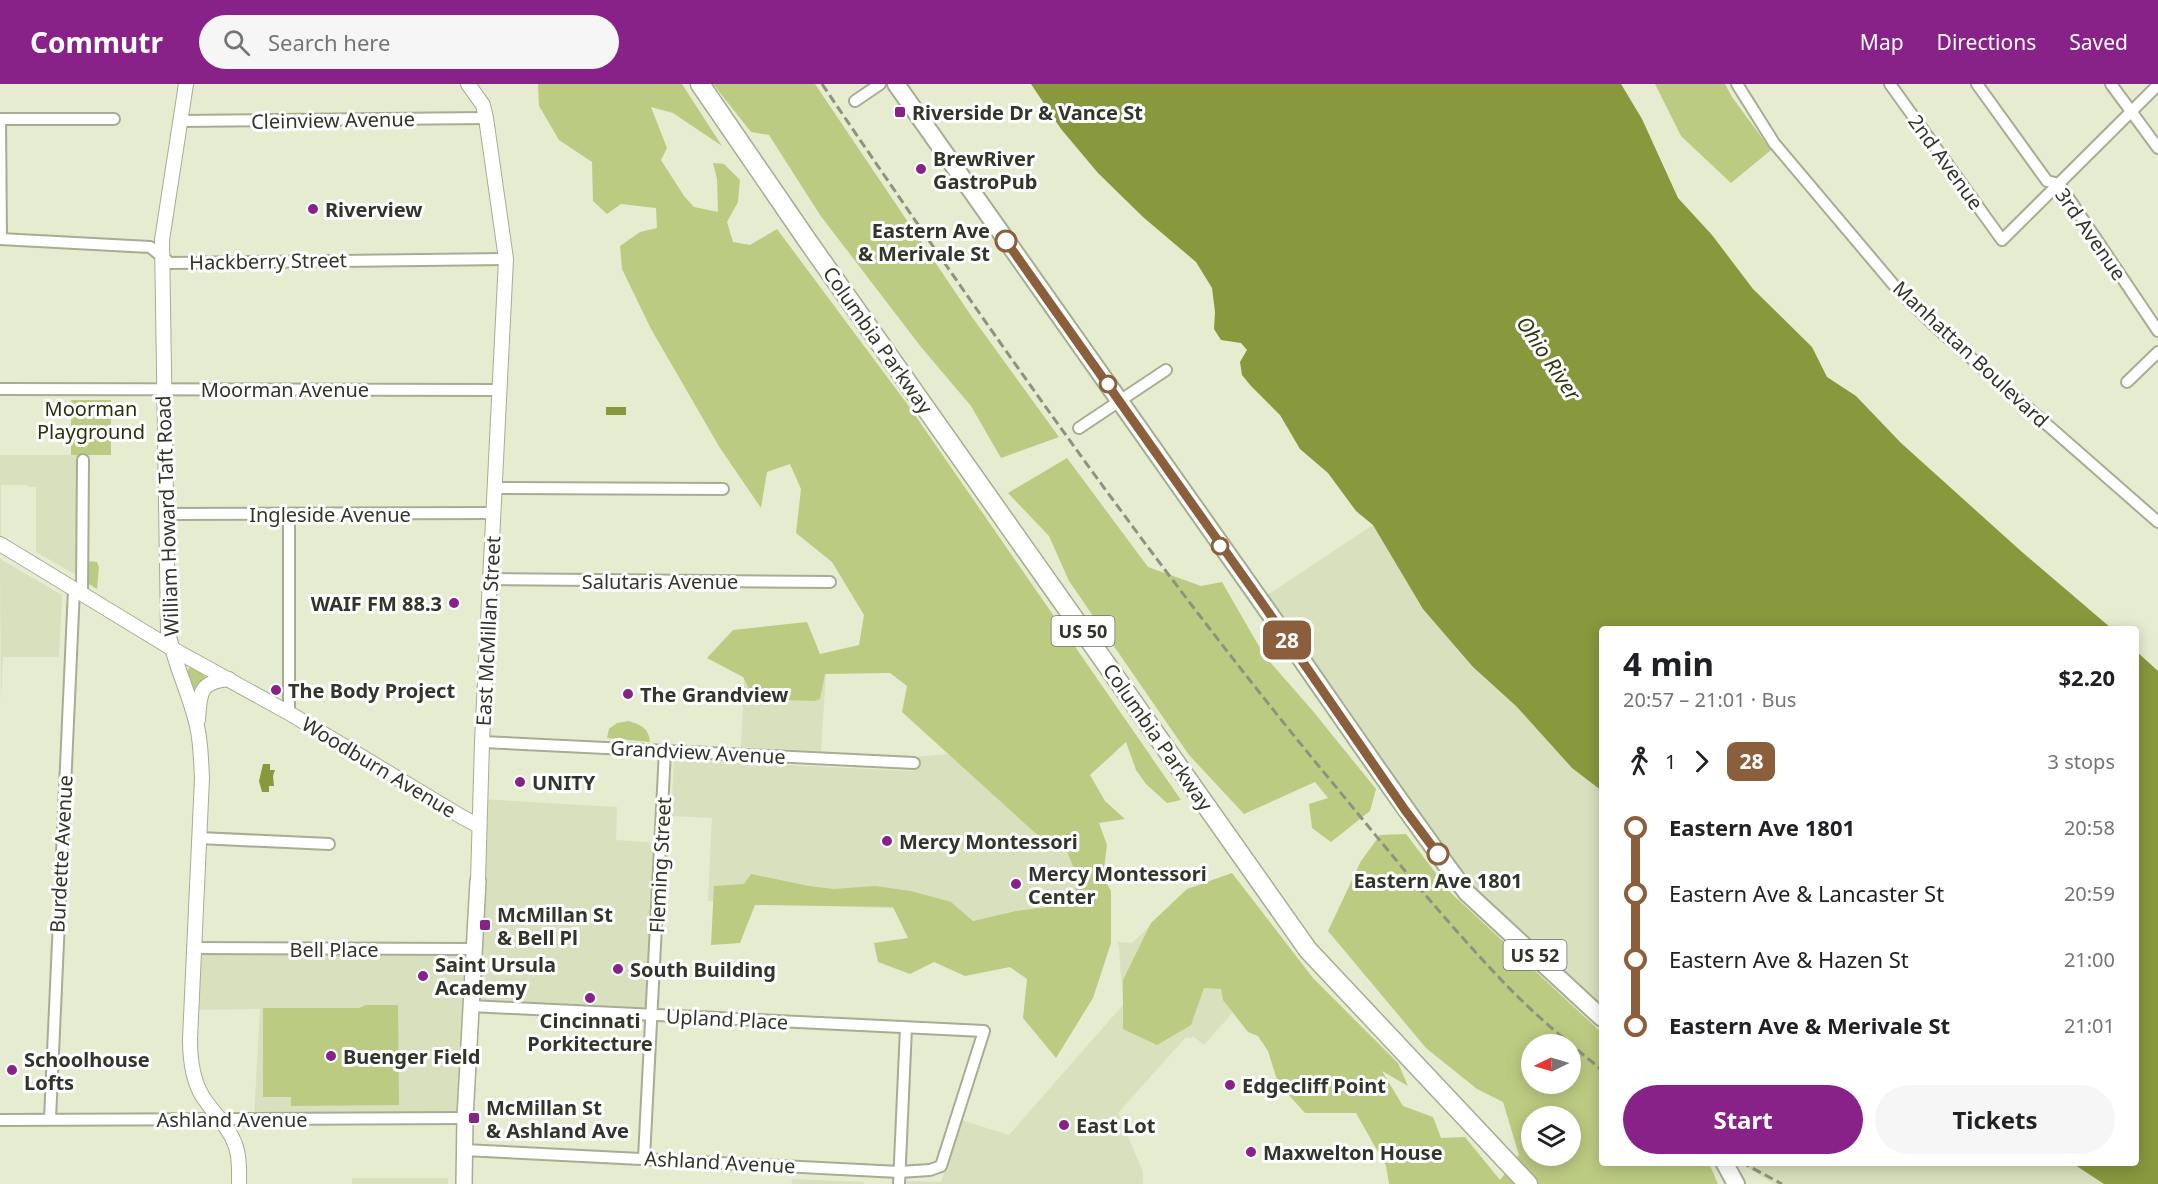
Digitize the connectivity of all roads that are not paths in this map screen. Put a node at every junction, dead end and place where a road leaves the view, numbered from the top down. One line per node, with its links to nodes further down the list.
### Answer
1 (186, 84): 16 (street, William Howard Taft Road)
2 (468, 84): 13 (street, East McMillan Street)
3 (700, 84): 71 (highway, Columbia Parkway / US 50)
4 (880, 84): 11 (street)
5 (896, 84): 29 (main road, US 52)
6 (1737, 84): 37 (street, Manhattan Boulevard)
7 (1890, 84): 18 (street, 2nd Avenue)
8 (1977, 84): 18 (street, 3rd Avenue)
9 (2111, 84): 12 (street)
10 (2158, 85): 12 (street)
11 (855, 101)
12 (2131, 112): 17 (street); 18 (street)
13 (486, 118): 16 (street, Cleinview Avenue); 21 (street, East McMillan Street)
14 (0, 119): 15 (street); 19 (street)
15 (114, 119)
16 (180, 122): 20 (street, William Howard Taft Road)
17 (2158, 148)
18 (2059, 184): 22 (street, 3rd Avenue)
19 (1, 239): 20 (street, Hackberry Street)
20 (162, 255): 21 (street, Hackberry Street); 27 (street, William Howard Taft Road)
21 (506, 259): 28 (street, East McMillan Street)
22 (2158, 331)
23 (2158, 353): 25 (street)
24 (1166, 370): 29 (street)
25 (2127, 382)
26 (0, 389): 27 (street, Moorman Avenue)
27 (164, 389): 28 (street, Moorman Avenue); 35 (street, William Howard Taft Road)
28 (498, 390): 32 (street, East McMillan Street)
29 (1120, 401): 30 (street); 56 (main road, US 52)
30 (1079, 428)
31 (84, 460): 41 (street, Burdette Avenue)
32 (494, 488): 33 (street); 34 (street, East McMillan Street)
33 (723, 489)
34 (493, 513): 36 (street, Ingleside Avenue); 39 (street, East McMillan Street)
35 (167, 514): 36 (street, Ingleside Avenue); 42 (street, William Howard Taft Road)
36 (289, 515): 44 (street)
37 (2158, 522)
38 (0, 544): 41 (street, Woodburn Avenue)
39 (490, 579): 40 (street, Salutaris Avenue); 46 (street, East McMillan Street)
40 (830, 582)
41 (78, 592): 42 (street, Woodburn Avenue); 61 (street, Burdette Avenue)
42 (171, 648): 43 (street, Woodburn Avenue); 45 (street, William Howard Taft Road)
43 (229, 680): 44 (street, Woodburn Avenue); 45 (street)
44 (289, 713): 49 (street, Woodburn Avenue)
45 (197, 725): 50 (street, William Howard Taft Road)
46 (482, 742): 47 (street, Grandview Avenue); 49 (street, East McMillan Street)
47 (665, 751): 48 (street, Grandview Avenue); 57 (street, Fleming Street)
48 (914, 763)
49 (479, 826): 52 (street, East McMillan Street)
50 (199, 838): 51 (street); 53 (street, William Howard Taft Road)
51 (329, 844)
52 (478, 881): 54 (main road, East McMillan Street)
53 (193, 948): 54 (street, Bell Place); 62 (street, William Howard Taft Road)
54 (474, 950): 55 (main road, East McMillan Street)
55 (471, 1006): 57 (street, Upland Place); 60 (main road, East McMillan Street)
56 (1599, 1015)
57 (652, 1016): 58 (street, Upland Place); 65 (street, Fleming Street)
58 (906, 1028): 59 (street, Upland Place); 67 (street)
59 (984, 1031): 67 (street, Ashland Avenue)
60 (465, 1118): 62 (street, Ashland Avenue); 64 (main road, East McMillan Street)
61 (50, 1119): 62 (street, Ashland Avenue); 63 (street, Ashland Avenue)
62 (219, 1119): 68 (street, William Howard Taft Road)
63 (0, 1120)
64 (464, 1150): 65 (street, Ashland Avenue); 69 (main road, East McMillan Street)
65 (644, 1158): 67 (street, Ashland Avenue)
66 (1726, 1166): 72 (main road)
67 (899, 1172): 70 (street)
68 (239, 1184)
69 (464, 1184)
70 (898, 1184)
71 (1528, 1184)
72 (1736, 1184)

